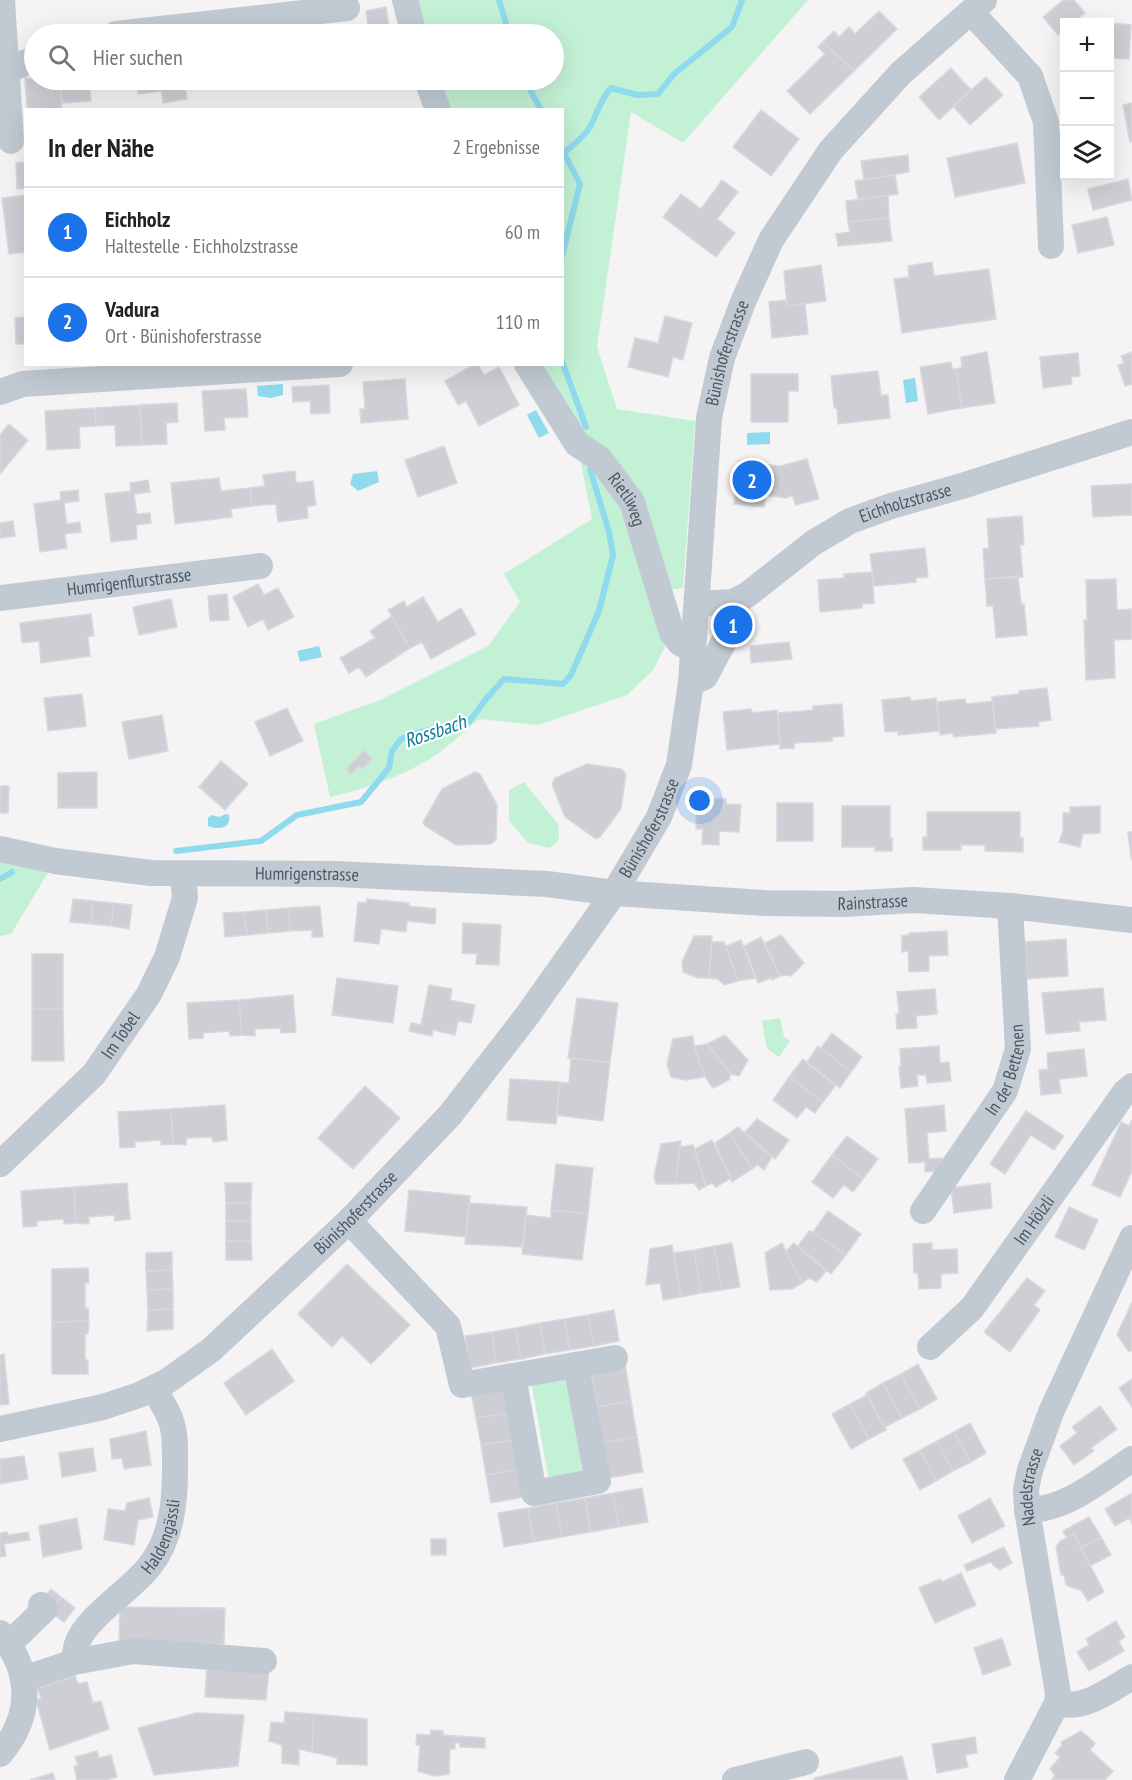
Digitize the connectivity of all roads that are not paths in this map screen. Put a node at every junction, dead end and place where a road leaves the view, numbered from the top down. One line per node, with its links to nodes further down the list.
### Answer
1 (2, 0): 8 (street)
2 (405, 0): 6 (street)
3 (977, 6): 12 (street, Bünishoferstrasse); 20 (street, Bünishoferstrasse)
4 (347, 8): 5 (street)
5 (205, 24)
6 (411, 24)
7 (24, 63): 8 (street)
8 (6, 71): 11 (street)
9 (431, 90): 10 (street)
10 (437, 108)
11 (11, 141)
12 (1051, 246)
13 (308, 366): 15 (street)
14 (528, 366): 21 (street, Rietliweg)
15 (0, 392)
16 (1132, 432): 19 (street, Eichholzstrasse)
17 (260, 566): 18 (street, Humrigenflurstrasse)
18 (0, 598)
19 (733, 602): 20 (street, Eichholzstrasse); 22 (street)
20 (697, 603): 21 (street, Bünishoferstrasse)
21 (694, 650): 22 (street, Bünishoferstrasse)
22 (698, 679): 25 (street, Bünishoferstrasse)
23 (0, 849): 24 (street, Humrigenstrasse)
24 (183, 874): 25 (street, Humrigenstrasse); 29 (street, Im Tobel)
25 (614, 893): 26 (street, Rainstrasse); 31 (street, Bünishoferstrasse)
26 (1010, 906): 27 (street, Rainstrasse); 30 (street, In der Bettenen)
27 (1132, 920)
28 (1132, 1086): 33 (street, Im Hölzli)
29 (0, 1164)
30 (923, 1210)
31 (349, 1221): 36 (street); 37 (street, Bünishoferstrasse)
32 (1132, 1238): 40 (street, Nadelstrasse)
33 (930, 1347)
34 (615, 1358): 35 (street)
35 (576, 1365): 36 (street); 36 (street)
36 (513, 1376)
37 (153, 1389): 38 (street, Bünishoferstrasse); 44 (street, Haldengässli)
38 (0, 1430)
39 (1132, 1459): 40 (street)
40 (1027, 1510): 47 (street, Nadelstrasse)
41 (41, 1605): 42 (street)
42 (5, 1639): 46 (street)
43 (264, 1661): 44 (street)
44 (74, 1662): 46 (street)
45 (1132, 1677): 47 (street)
46 (23, 1680): 48 (street)
47 (1057, 1703): 51 (street, Nadelstrasse)
48 (0, 1754)
49 (806, 1762): 50 (street)
50 (735, 1780)
51 (1017, 1780)

